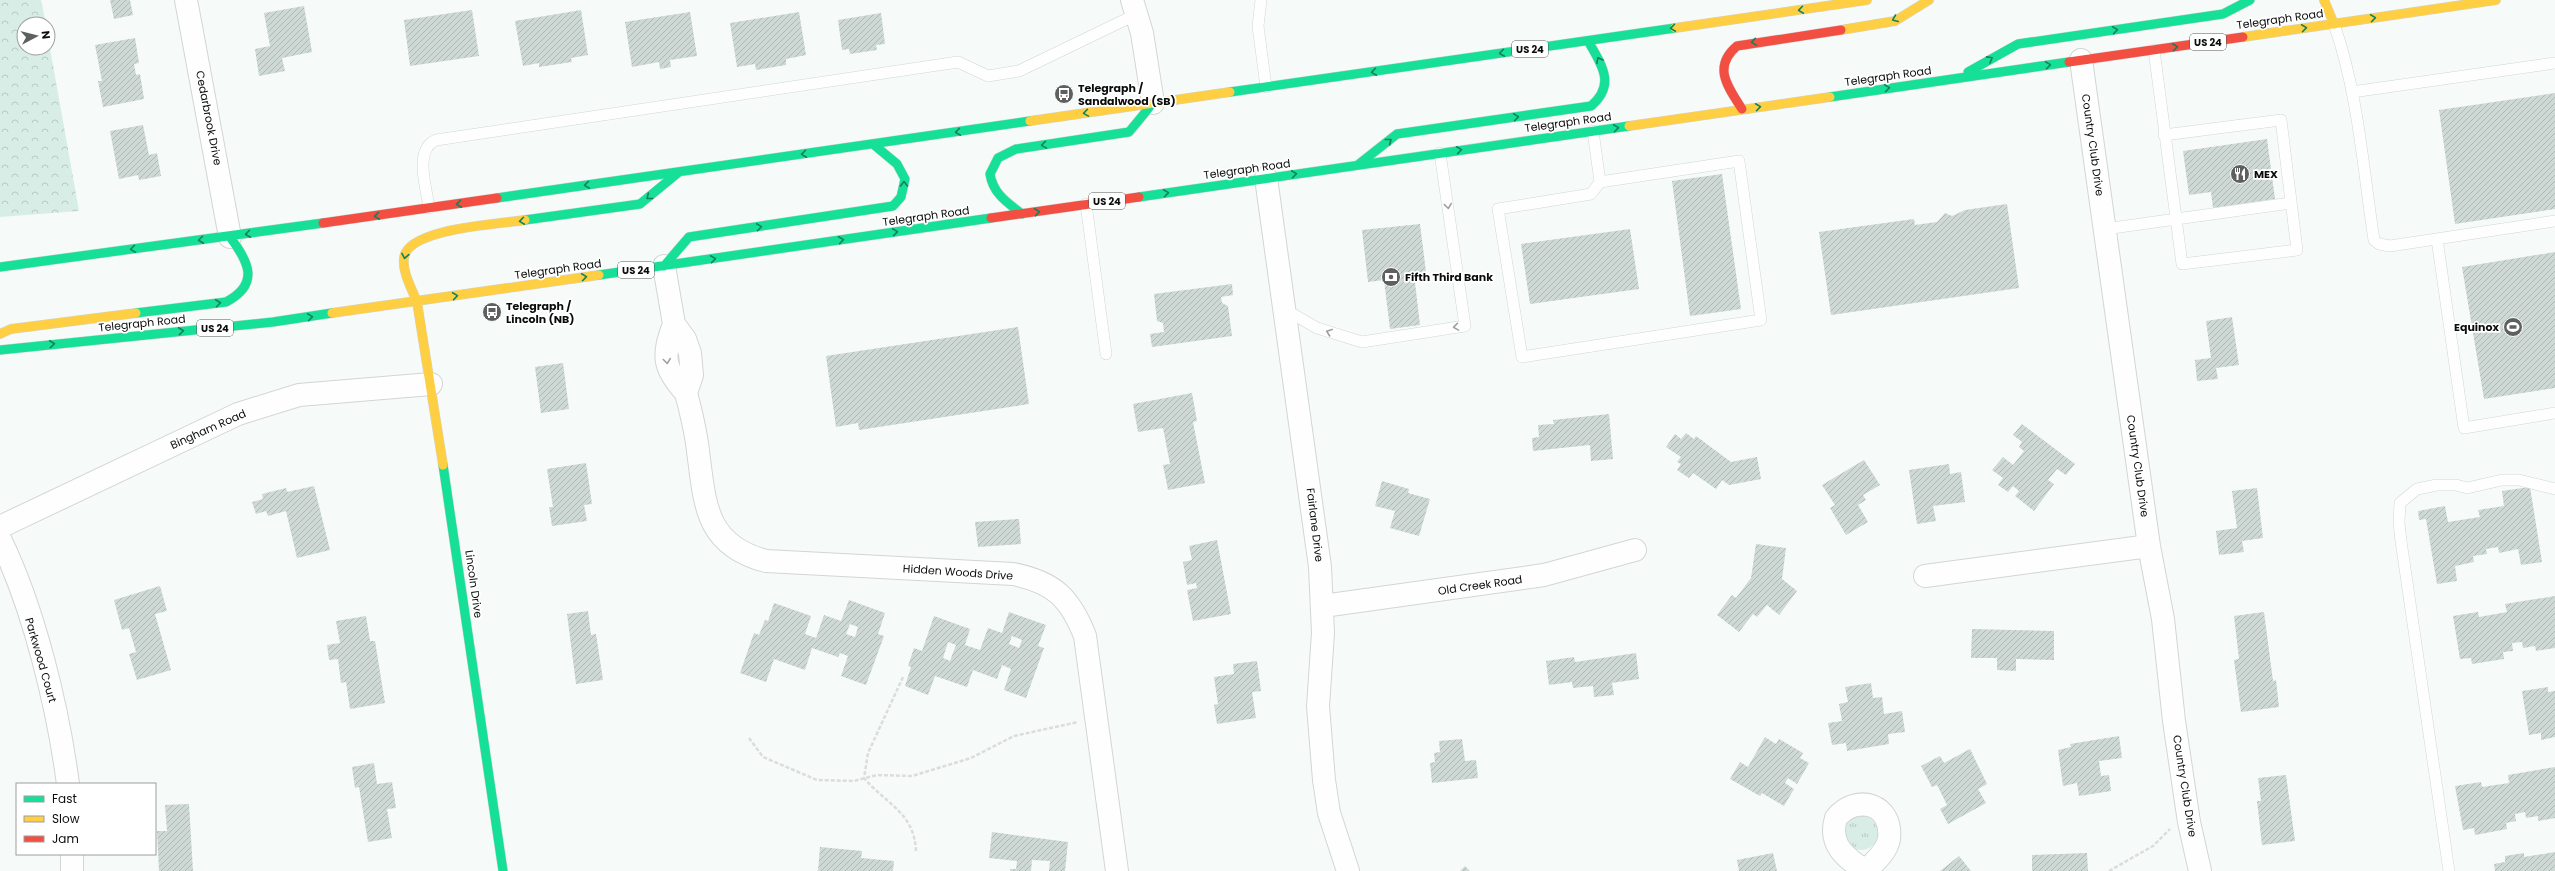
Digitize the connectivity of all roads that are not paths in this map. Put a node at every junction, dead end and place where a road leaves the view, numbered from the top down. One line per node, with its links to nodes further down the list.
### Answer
1 (186, 0): 34 (street, Cedarbrook Drive)
2 (1261, 0): 15 (lane)
3 (1868, 0): 10 (main road, US 24, one-way to 10)
4 (1929, 0): 18 (main road, one-way to 18)
5 (2250, 0): 14 (main road, one-way to 5)
6 (2324, 0): 9 (main road)
7 (2496, 0): 9 (main road, Telegraph Road / US 24, one-way to 7)
8 (1135, 7): 17 (street); 29 (lane)
9 (2334, 24): 11 (main road, Telegraph Road / US 24, one-way to 9); 16 (lane)
10 (1588, 41): 15 (main road, US 24, one-way to 15); 23 (main road, one-way to 10)
11 (2154, 50): 12 (main road, Telegraph Road / US 24); 20 (lane)
12 (2081, 60): 14 (main road, Telegraph Road / US 24, one-way to 12); 33 (street, Country Club Drive)
13 (2555, 63): 16 (lane)
14 (1956, 78): 18 (main road, Telegraph Road / US 24, one-way to 14)
15 (1266, 87): 17 (main road, US 24)
16 (2352, 92): 35 (lane)
17 (1153, 103): 21 (main road, US 24, one-way to 21); 30 (main road, one-way to 30)
18 (1742, 109): 19 (main road, Telegraph Road / US 24, one-way to 18)
19 (1593, 131): 22 (main road, Telegraph Road / US 24, one-way to 19); 26 (lane)
20 (2164, 135): 27 (lane); 31 (lane)
21 (873, 144): 24 (main road, US 24, one-way to 24); 36 (main road, one-way to 21)
22 (1440, 153): 23 (main road, Telegraph Road / US 24); 39 (lane, one-way to 39)
23 (1358, 165): 25 (main road, Telegraph Road / US 24, one-way to 23)
24 (679, 172): 29 (main road, US 24, one-way to 29); 38 (main road, Lincoln Drive, one-way to 38)
25 (1266, 178): 28 (main road, Telegraph Road / US 24, one-way to 25); 39 (street, Fairlane Drive)
26 (1600, 182): 26 (lane)
27 (2291, 203): 31 (lane); 31 (lane)
28 (1086, 204): 30 (main road, Telegraph Road / US 24, one-way to 28); 42 (lane)
29 (429, 208): 34 (main road, US 24, one-way to 34)
30 (1022, 214): 36 (main road, Telegraph Road / US 24, one-way to 30)
31 (2176, 219): 33 (lane)
32 (2555, 221): 35 (lane)
33 (2105, 229): 48 (street, Country Club Drive)
34 (230, 237): 37 (main road, US 24, one-way to 37); 40 (main road, one-way to 34)
35 (2437, 239): 44 (lane)
36 (664, 266): 38 (main road, Telegraph Road / US 24, one-way to 36); 56 (street, Hidden Woods Drive)
37 (0, 267)
38 (417, 302): 41 (main road, Telegraph Road / US 24, one-way to 38); 43 (main road, Lincoln Drive)
39 (1284, 309): 51 (street, Fairlane Drive)
40 (0, 334)
41 (0, 350)
42 (1106, 354)
43 (431, 384): 46 (street, Bingham Road); 55 (main road, Lincoln Drive)
44 (2555, 413)
45 (2555, 489): 59 (lane)
46 (0, 527)
47 (0, 539): 52 (street, Parkwood Court)
48 (2149, 546): 50 (street); 58 (street, Country Club Drive)
49 (1635, 550): 51 (street, Old Creek Road)
50 (1925, 576)
51 (1323, 606): 57 (street, Fairlane Drive)
52 (68, 783)
53 (72, 855): 54 (street)
54 (72, 871)
55 (503, 871)
56 (1117, 871)
57 (1348, 871)
58 (2200, 871)
59 (2449, 871)

